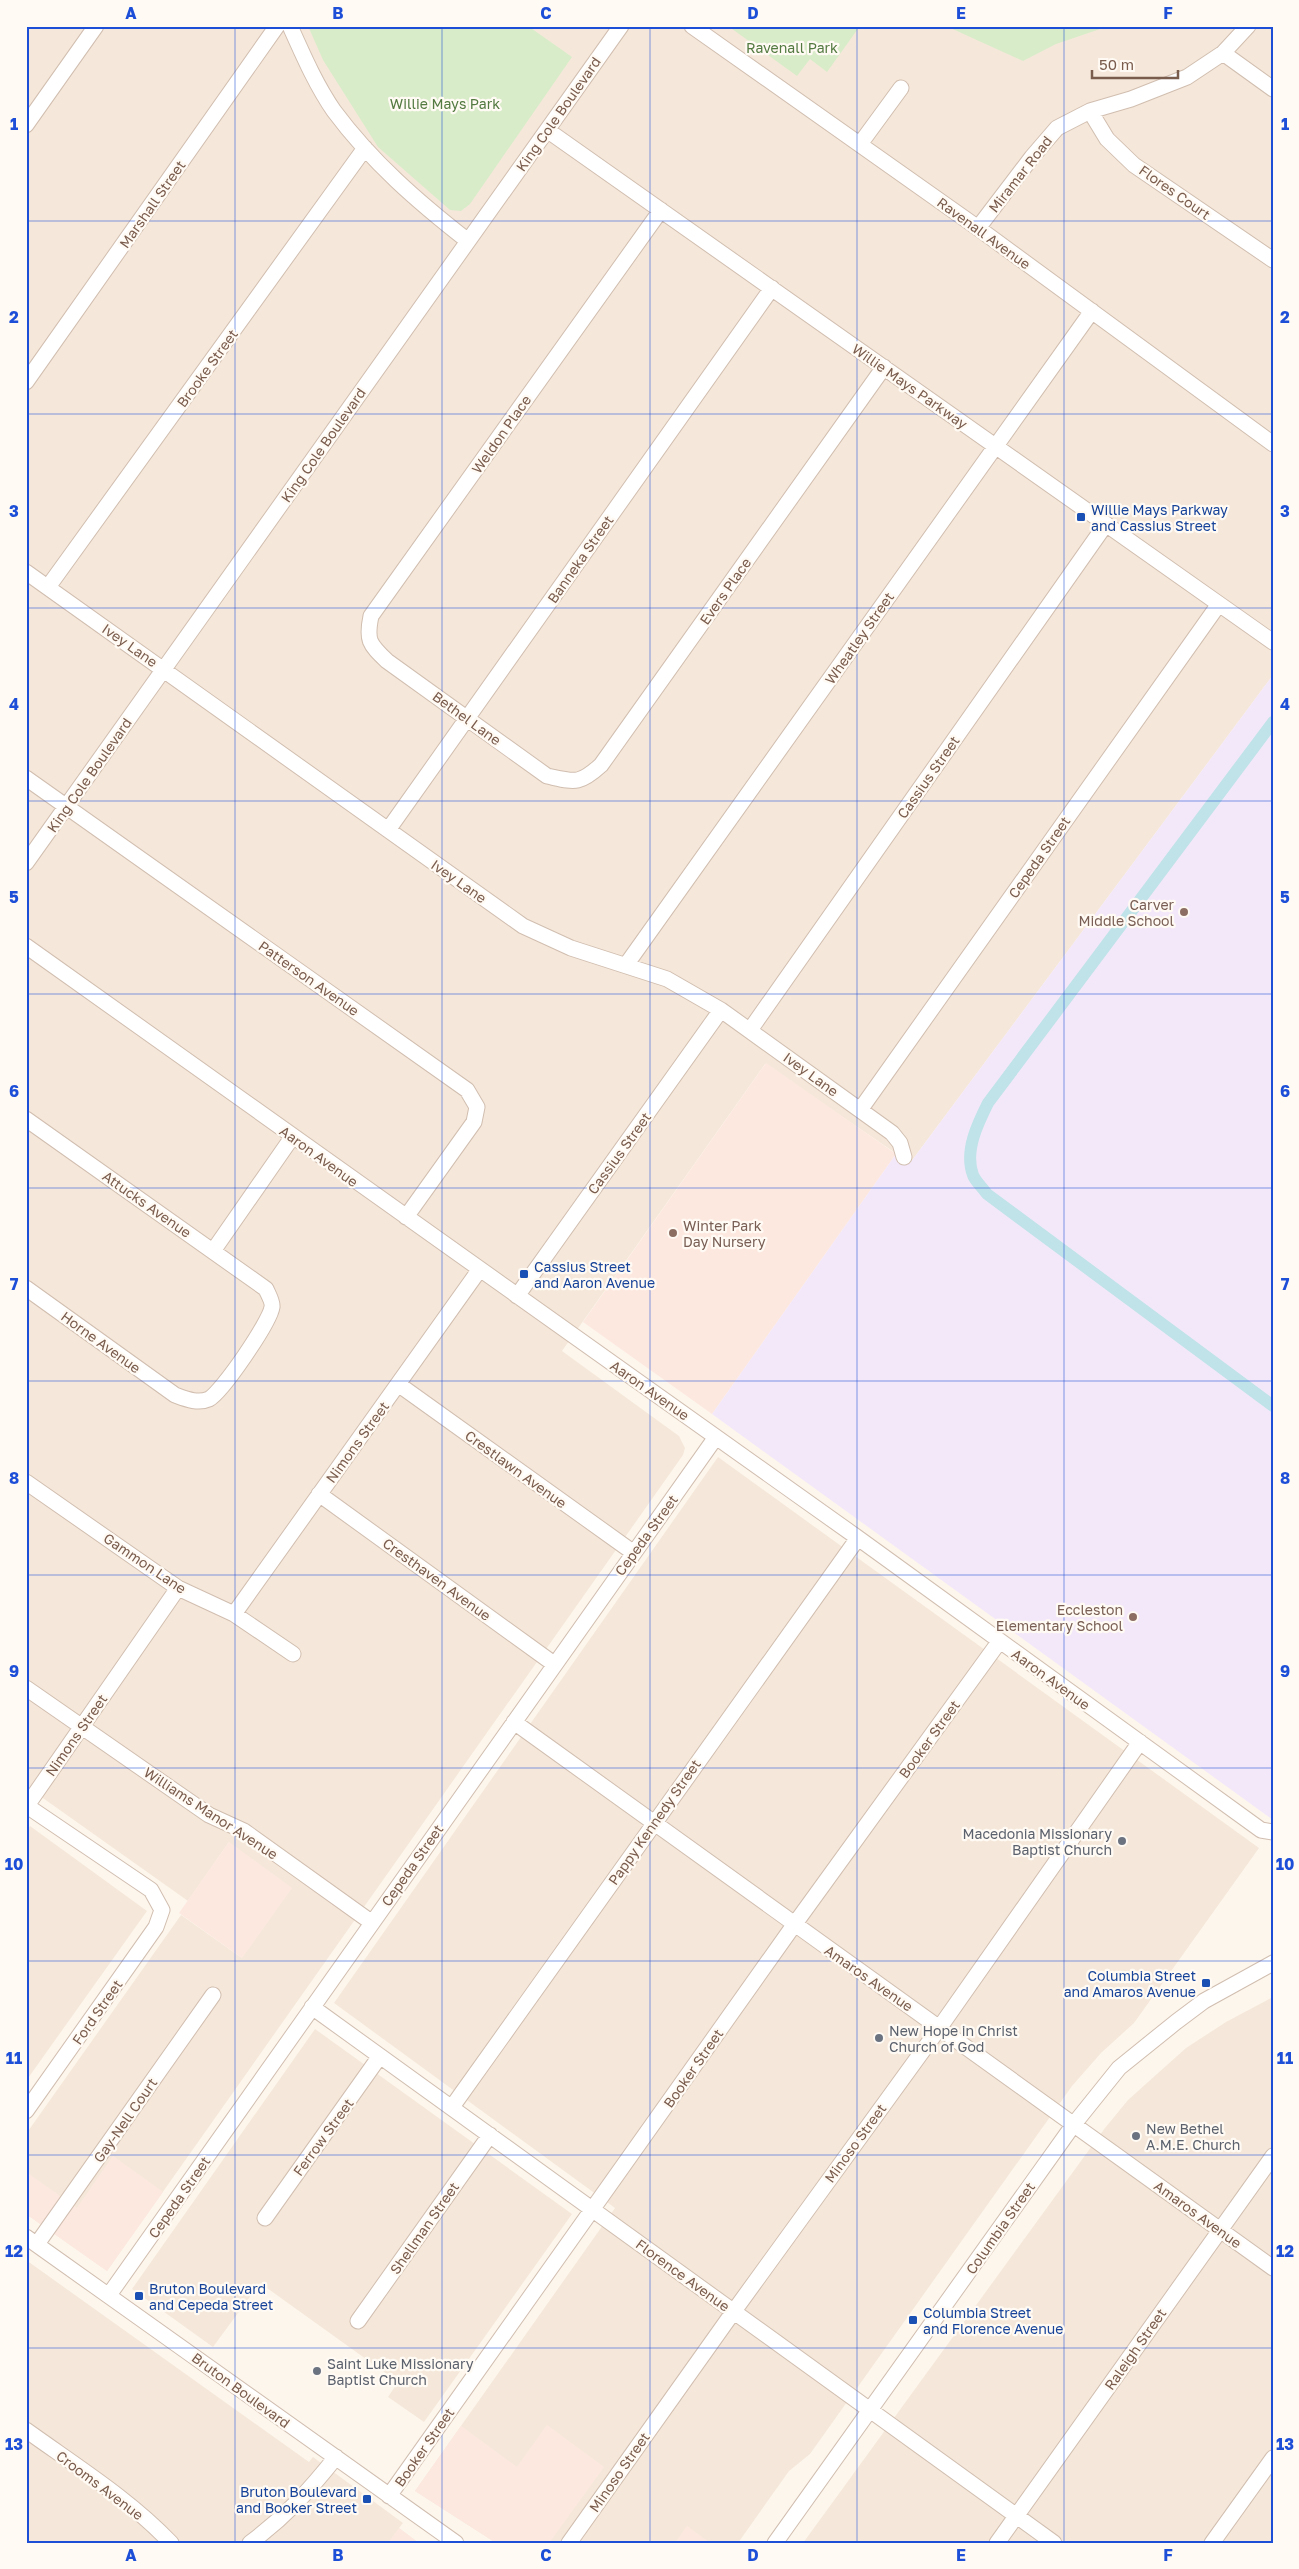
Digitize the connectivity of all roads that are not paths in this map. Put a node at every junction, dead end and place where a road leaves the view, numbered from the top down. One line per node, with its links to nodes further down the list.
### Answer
1 (96, 26): 11 (street)
2 (277, 26): 22 (street, Marshall Street)
3 (290, 26): 14 (street)
4 (621, 26): 12 (street, King Cole Boulevard)
5 (692, 26): 13 (street, Ravenall Avenue)
6 (1248, 26): 7 (street, Miramar Road)
7 (1223, 54): 9 (street); 10 (street, Miramar Road)
8 (901, 88): 13 (street)
9 (1273, 89)
10 (1090, 111): 16 (street, Miramar Road); 18 (street, Flores Court)
11 (26, 125)
12 (546, 130): 15 (street, Willie Mays Parkway); 17 (street, King Cole Boulevard)
13 (860, 144): 16 (street, Ravenall Avenue)
14 (365, 148): 17 (street); 27 (street, Brooke Street)
15 (661, 210): 19 (street, Willie Mays Parkway); 30 (street, Weldon Place)
16 (978, 228): 20 (street, Ravenall Avenue)
17 (468, 241): 31 (street, King Cole Boulevard)
18 (1273, 260)
19 (772, 288): 21 (street, Willie Mays Parkway); 32 (street, Banneka Street)
20 (1092, 310): 23 (street, Ravenall Avenue); 24 (street, Wheatley Street)
21 (884, 368): 24 (street, Willie Mays Parkway); 33 (street, Evers Place)
22 (26, 382)
23 (1273, 444)
24 (996, 446): 25 (street, Willie Mays Parkway); 39 (street, Wheatley Street)
25 (1106, 524): 28 (street, Willie Mays Parkway); 41 (street, Cassius Street)
26 (26, 572): 27 (street, Ivey Lane)
27 (48, 587): 31 (street, Ivey Lane)
28 (1219, 604): 29 (street, Willie Mays Parkway); 42 (street, Cepeda Street)
29 (1273, 642)
30 (387, 661): 32 (street, Bethel Lane)
31 (164, 670): 35 (street, King Cole Boulevard); 36 (street, Ivey Lane)
32 (467, 719): 33 (street, Bethel Lane); 36 (street, Banneka Street)
33 (547, 776)
34 (26, 778): 35 (street, Patterson Avenue)
35 (67, 806): 37 (street, King Cole Boulevard); 46 (street, Patterson Avenue)
36 (388, 830): 39 (street, Ivey Lane)
37 (26, 864)
38 (26, 946): 44 (street, Aaron Avenue)
39 (626, 965): 40 (street, Ivey Lane)
40 (721, 1010): 41 (street, Ivey Lane); 50 (street, Cassius Street)
41 (750, 1030): 42 (street, Ivey Lane)
42 (860, 1110): 45 (street, Ivey Lane)
43 (26, 1119): 47 (street, Attucks Avenue)
44 (293, 1136): 46 (street, Aaron Avenue); 47 (street)
45 (904, 1157)
46 (406, 1217): 48 (street, Aaron Avenue)
47 (213, 1251): 52 (street, Attucks Avenue)
48 (480, 1269): 50 (street, Aaron Avenue); 51 (street, Nimons Street)
49 (26, 1288): 52 (street, Horne Avenue)
50 (517, 1296): 53 (street, Aaron Avenue)
51 (398, 1384): 55 (street, Nimons Street); 57 (street, Crestlawn Avenue)
52 (175, 1395)
53 (716, 1437): 56 (street, Aaron Avenue); 57 (street, Cepeda Street)
54 (26, 1482): 58 (street, Gammon Lane)
55 (319, 1494): 59 (street, Nimons Street); 62 (street, Cresthaven Avenue)
56 (858, 1538): 60 (street, Aaron Avenue); 68 (street, Pappy Kennedy Street)
57 (634, 1553): 62 (street, Cepeda Street)
58 (178, 1588): 59 (street, Gammon Lane); 65 (street, Nimons Street)
59 (234, 1614): 61 (street, Gammon Lane)
60 (999, 1642): 66 (street, Aaron Avenue); 71 (street, Booker Street)
61 (293, 1654)
62 (554, 1664): 64 (street, Cepeda Street)
63 (26, 1688): 65 (street, Williams Manor Avenue)
64 (514, 1722): 68 (street, Amaros Avenue); 70 (street, Cepeda Street)
65 (81, 1727): 67 (street, Nimons Street); 70 (street, Williams Manor Avenue)
66 (1140, 1742): 69 (street, Aaron Avenue); 75 (street, Minoso Street)
67 (27, 1806): 78 (street, Ford Street)
68 (654, 1822): 71 (street, Amaros Avenue); 77 (street, Pappy Kennedy Street)
69 (1273, 1832)
70 (371, 1922): 74 (street, Cepeda Street)
71 (794, 1925): 75 (street, Amaros Avenue); 82 (street, Booker Street)
72 (1273, 1963): 79 (street, Columbia Street)
73 (213, 1995): 85 (street, Gay-Nell Court)
74 (312, 2007): 76 (street, Florence Avenue); 87 (street, Cepeda Street)
75 (940, 2028): 79 (street, Amaros Avenue); 88 (street, Minoso Street)
76 (380, 2056): 77 (street, Florence Avenue); 83 (street, Ferrow Street)
77 (452, 2107): 80 (street, Florence Avenue)
78 (26, 2111)
79 (1074, 2124): 84 (street, Amaros Avenue); 90 (street, Columbia Street)
80 (490, 2135): 82 (street, Florence Avenue); 89 (street, Shellman Street)
81 (1273, 2156): 84 (street, Raleigh Street)
82 (592, 2210): 88 (street, Florence Avenue); 94 (street, Booker Street)
83 (264, 2218)
84 (1220, 2230): 86 (street, Amaros Avenue); 95 (street, Raleigh Street)
85 (32, 2241): 87 (street, Bruton Boulevard)
86 (1273, 2268)
87 (109, 2295): 92 (street, Bruton Boulevard)
88 (734, 2311): 90 (street, Florence Avenue); 99 (street, Minoso Street)
89 (358, 2321)
90 (870, 2410): 95 (street, Florence Avenue); 100 (street, Columbia Street)
91 (26, 2430): 96 (street, Crooms Avenue)
92 (336, 2458): 94 (street, Bruton Boulevard); 97 (street)
93 (1273, 2458): 103 (street)
94 (389, 2496): 98 (street, Bruton Boulevard)
95 (1017, 2516): 101 (street, Raleigh Street); 102 (street, Florence Avenue)
96 (171, 2543)
97 (250, 2543)
98 (456, 2543)
99 (569, 2543)
100 (775, 2543)
101 (998, 2543)
102 (1054, 2543)
103 (1212, 2543)

